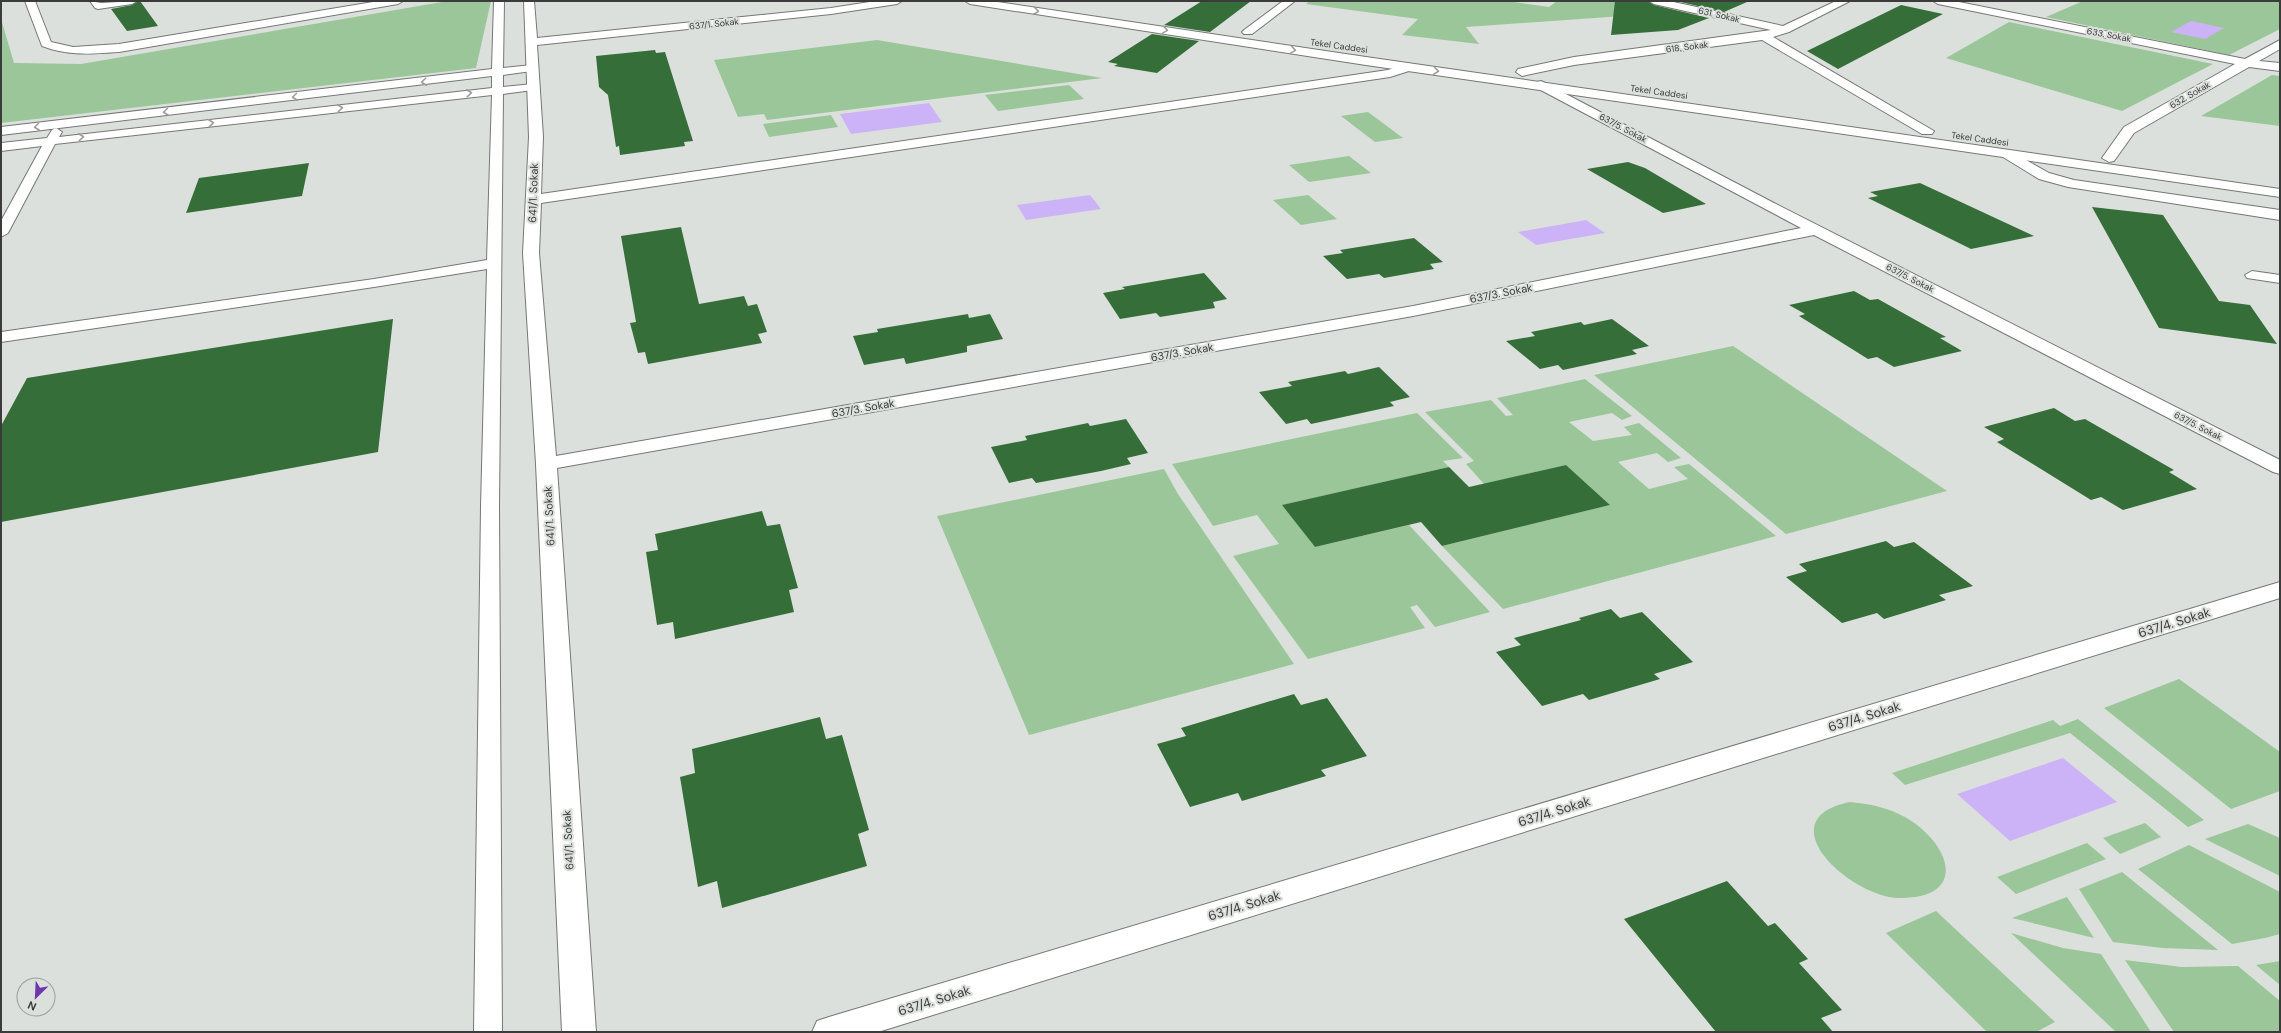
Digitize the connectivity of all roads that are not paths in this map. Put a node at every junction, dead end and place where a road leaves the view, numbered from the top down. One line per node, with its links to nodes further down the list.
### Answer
1 (30, 1): 4 (street)
2 (95, 1): 3 (lane)
3 (132, 1)
4 (398, 1)
5 (499, 1): 24 (lane)
6 (529, 1): 17 (street, 641/1. Sokak)
7 (897, 1): 17 (street, 637/1. Sokak)
8 (970, 1): 20 (street, one-way to 20)
9 (1039, 1): 15 (street, Tekel Caddesi)
10 (1290, 1): 15 (street)
11 (1654, 1): 14 (street, 631. Sokak)
12 (1845, 1): 14 (street, 618. Sokak)
13 (1938, 1): 19 (street, 633. Sokak)
14 (1785, 30): 16 (street, 618. Sokak)
15 (1248, 32): 22 (street, Tekel Caddesi)
16 (1764, 36): 22 (street, 618. Sokak); 28 (street)
17 (531, 42): 23 (street, 641/1. Sokak)
18 (2280, 44): 19 (street, 632. Sokak)
19 (2246, 63): 21 (street, 633. Sokak); 32 (street, 632. Sokak)
20 (1408, 67): 25 (street, one-way to 25); 35 (street)
21 (2280, 67)
22 (1522, 72): 28 (street, Tekel Caddesi)
23 (533, 78): 24 (lane); 24 (lane); 35 (street, 641/1. Sokak)
24 (498, 82): 26 (lane, one-way to 26); 29 (lane, one-way to 24); 39 (lane)
25 (1541, 85): 31 (street); 37 (street, 637/5. Sokak)
26 (61, 124): 27 (lane, one-way to 27); 29 (lane)
27 (1, 131)
28 (1927, 132): 32 (street, Tekel Caddesi)
29 (51, 141): 30 (lane); 38 (lane)
30 (1, 147)
31 (2008, 154): 34 (street); 36 (street)
32 (2109, 158): 33 (street, Tekel Caddesi)
33 (2280, 182)
34 (2280, 193)
35 (532, 200): 43 (street, 641/1. Sokak)
36 (2280, 214)
37 (1816, 230): 43 (street, 637/3. Sokak); 44 (street, 637/5. Sokak)
38 (1, 233)
39 (495, 263): 42 (lane); 46 (lane)
40 (2252, 275): 41 (lane)
41 (2280, 278)
42 (1, 337)
43 (546, 464): 47 (street, 641/1. Sokak)
44 (2280, 468)
45 (2280, 590): 48 (street, 637/4. Sokak)
46 (488, 1032)
47 (579, 1032)
48 (829, 1032)

